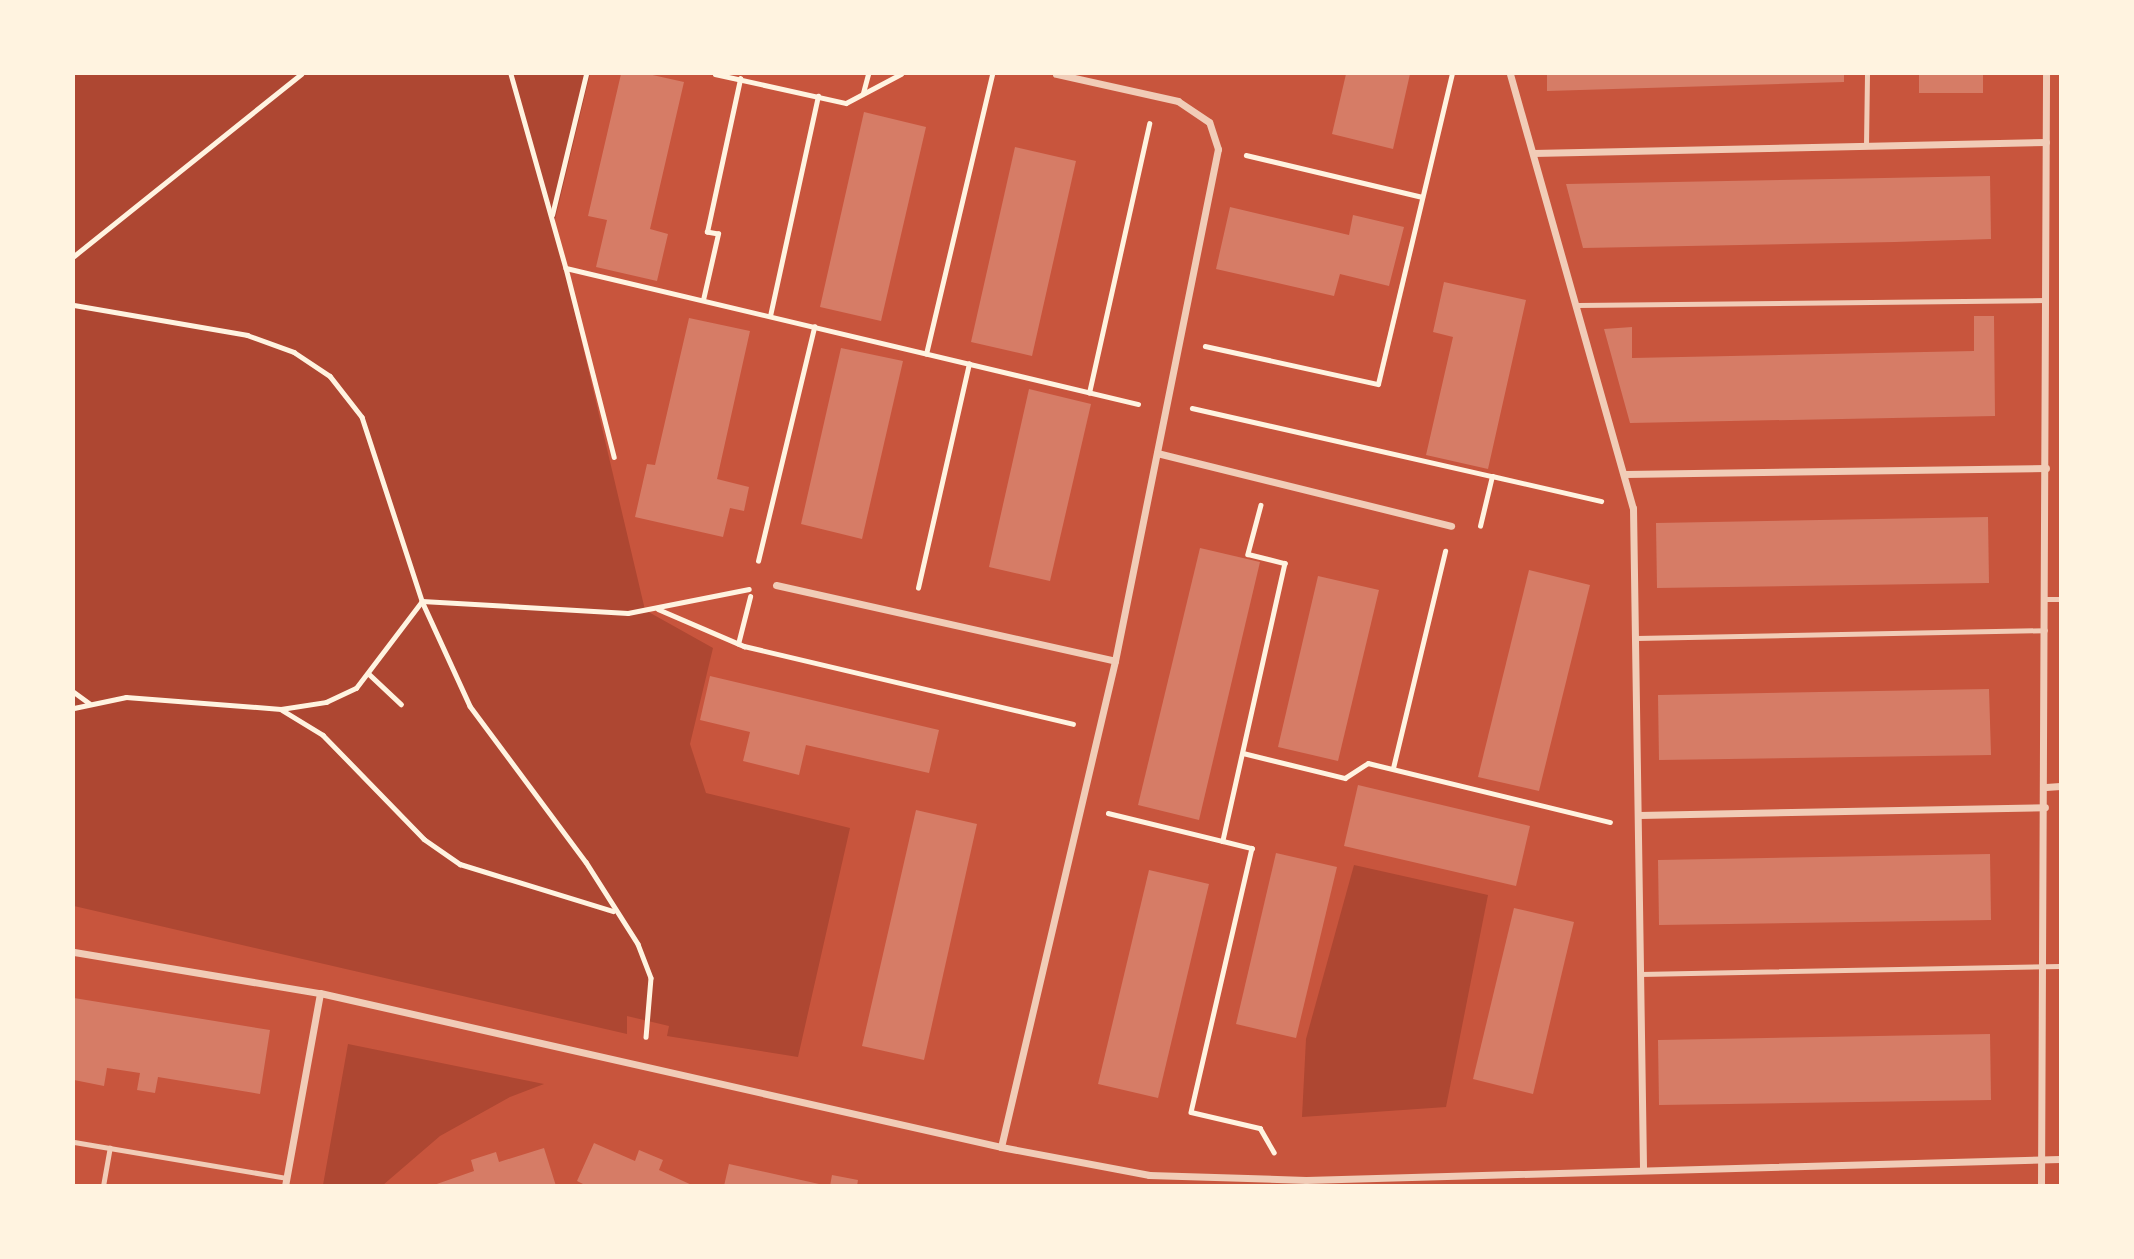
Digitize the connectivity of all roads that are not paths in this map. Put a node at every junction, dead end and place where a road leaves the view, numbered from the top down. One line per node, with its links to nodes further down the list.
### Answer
1 (1056, 74): 10 (street)
2 (1510, 74): 7 (street)
3 (1867, 74): 6 (lane)
4 (2046, 74): 5 (street)
5 (2046, 142): 6 (street); 8 (street)
6 (1867, 146): 7 (street)
7 (1533, 153): 9 (street)
8 (2046, 300): 9 (lane); 11 (street)
9 (1577, 305): 12 (street)
10 (1157, 453): 13 (street); 19 (street)
11 (2046, 468): 12 (street); 16 (street)
12 (1625, 474): 18 (street)
13 (1451, 526)
14 (776, 585): 19 (street)
15 (2060, 598): 16 (lane)
16 (2046, 599): 17 (street)
17 (2046, 630): 18 (lane); 21 (street)
18 (1636, 638): 23 (street)
19 (1115, 661): 30 (street)
20 (2060, 786): 21 (street)
21 (2046, 787): 22 (street)
22 (2045, 807): 23 (street); 26 (street)
23 (1639, 815): 27 (street)
24 (74, 952): 28 (street)
25 (2060, 966): 26 (lane)
26 (2043, 967): 27 (lane); 33 (street)
27 (1640, 974): 34 (street)
28 (320, 993): 30 (street); 35 (street)
29 (74, 1142): 31 (lane)
30 (1001, 1146): 36 (street)
31 (110, 1148): 35 (lane); 37 (lane)
32 (2060, 1159): 33 (street)
33 (2041, 1160): 34 (street); 38 (street)
34 (1643, 1169): 36 (street)
35 (285, 1182)
36 (1306, 1183)
37 (103, 1185)
38 (2041, 1185)

